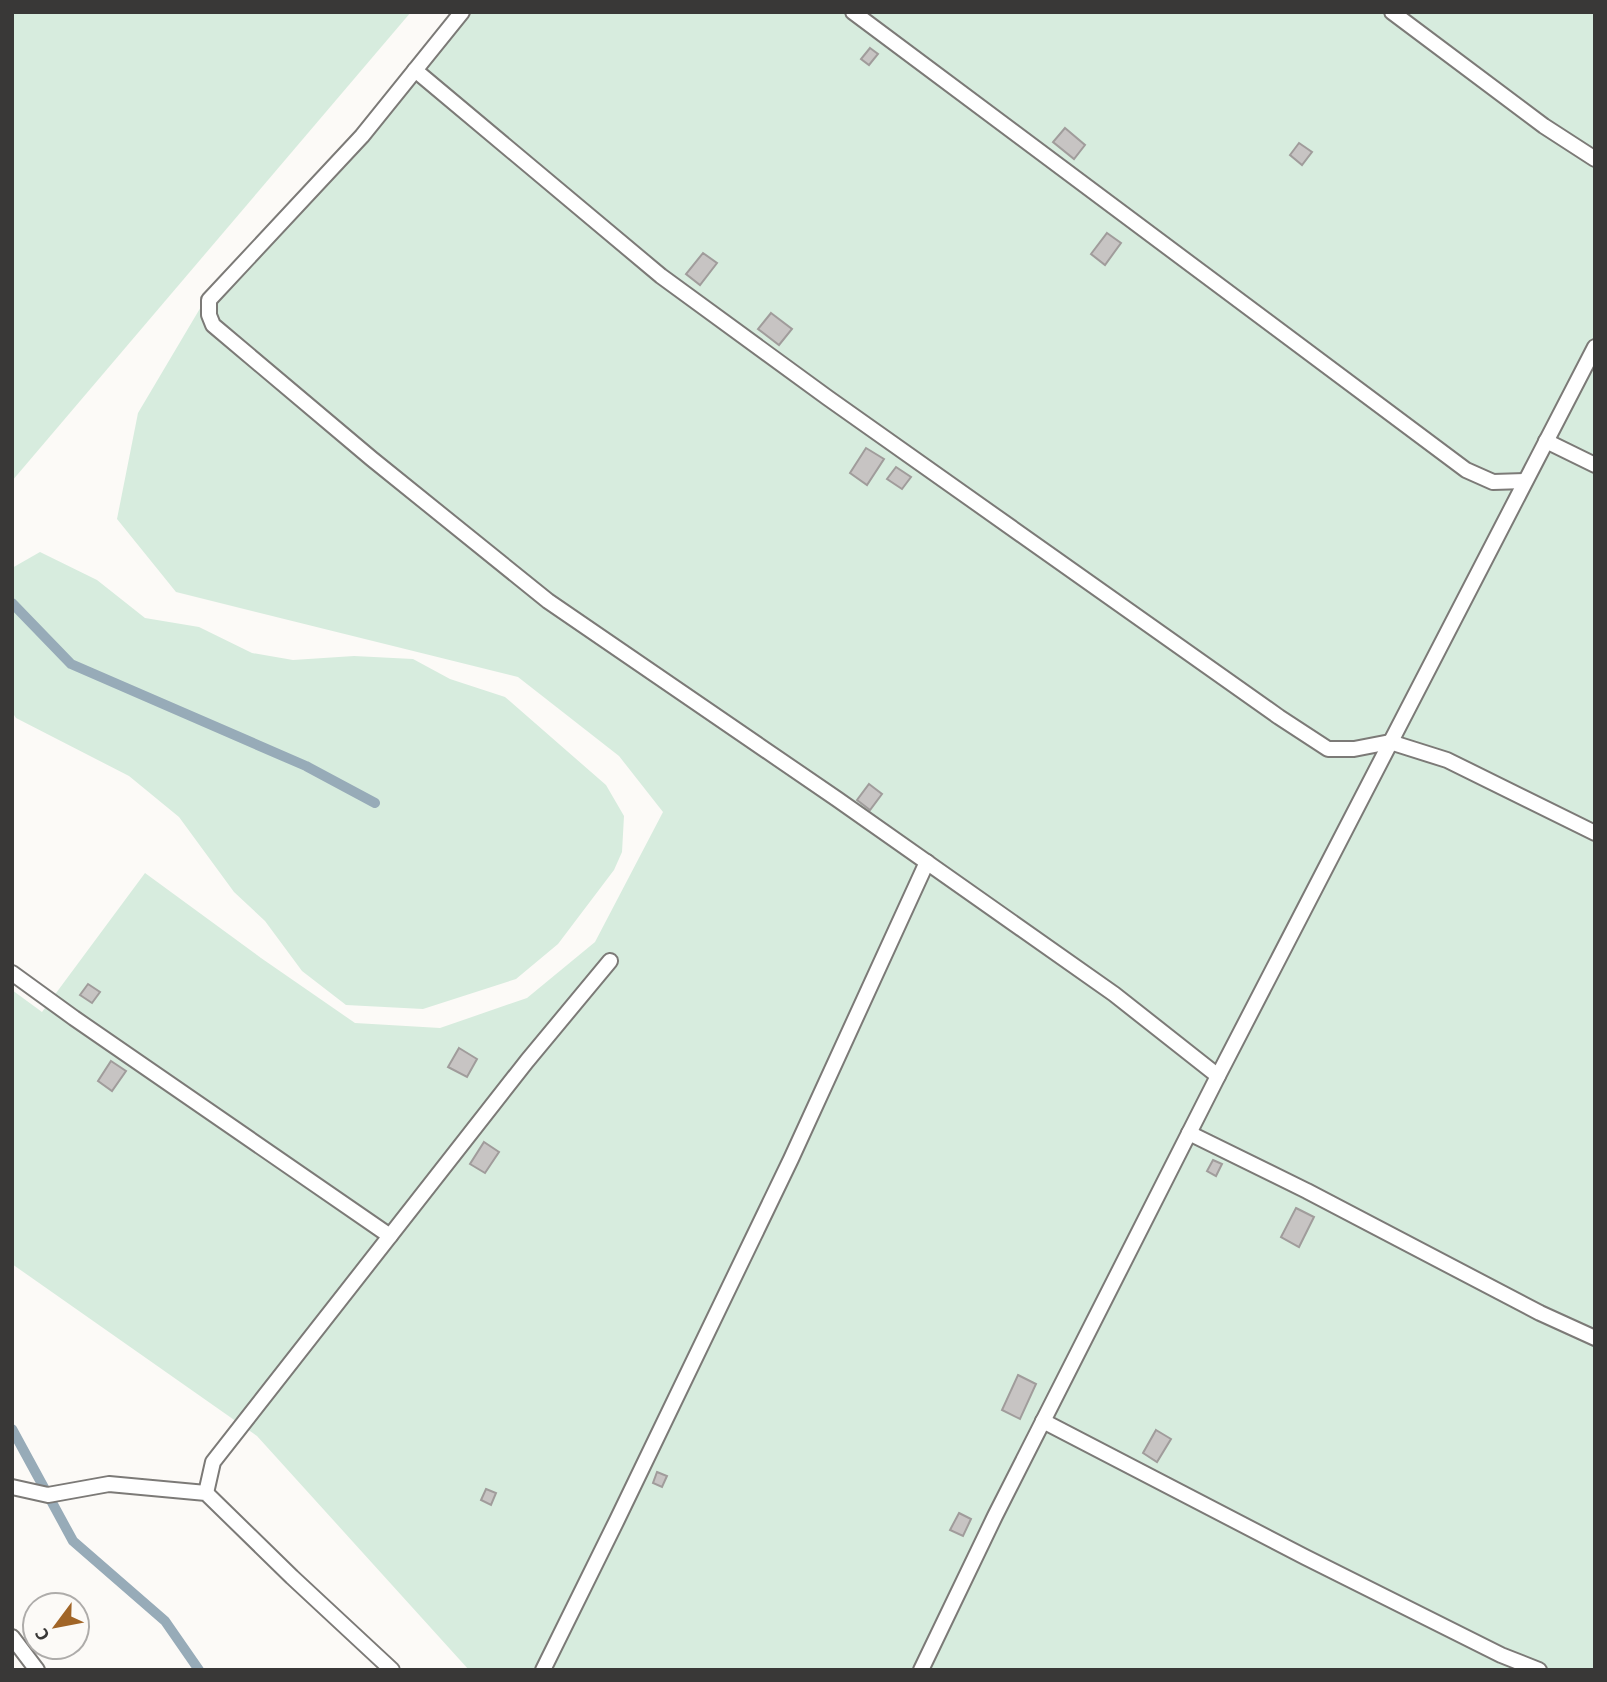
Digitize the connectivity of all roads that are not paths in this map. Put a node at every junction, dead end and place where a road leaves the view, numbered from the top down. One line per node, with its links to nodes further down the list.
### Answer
1 (462, 12): 4 (lane)
2 (853, 12): 9 (lane)
3 (1392, 12): 5 (lane)
4 (415, 71): 10 (lane); 12 (lane)
5 (1595, 159)
6 (1595, 346): 7 (lane)
7 (1546, 441): 8 (lane); 9 (lane)
8 (1595, 465)
9 (1525, 481): 10 (lane)
10 (1390, 742): 11 (lane); 15 (lane)
11 (1595, 833)
12 (927, 862): 15 (lane); 25 (lane)
13 (610, 961): 17 (lane)
14 (12, 974): 17 (lane)
15 (1218, 1076): 16 (lane)
16 (1189, 1133): 18 (lane); 19 (lane)
17 (390, 1236): 21 (lane)
18 (1595, 1338)
19 (1043, 1421): 26 (lane); 27 (lane)
20 (12, 1487): 21 (lane)
21 (206, 1493): 24 (lane)
22 (12, 1636): 23 (lane)
23 (37, 1670)
24 (391, 1670)
25 (543, 1670)
26 (922, 1670)
27 (1539, 1670)

